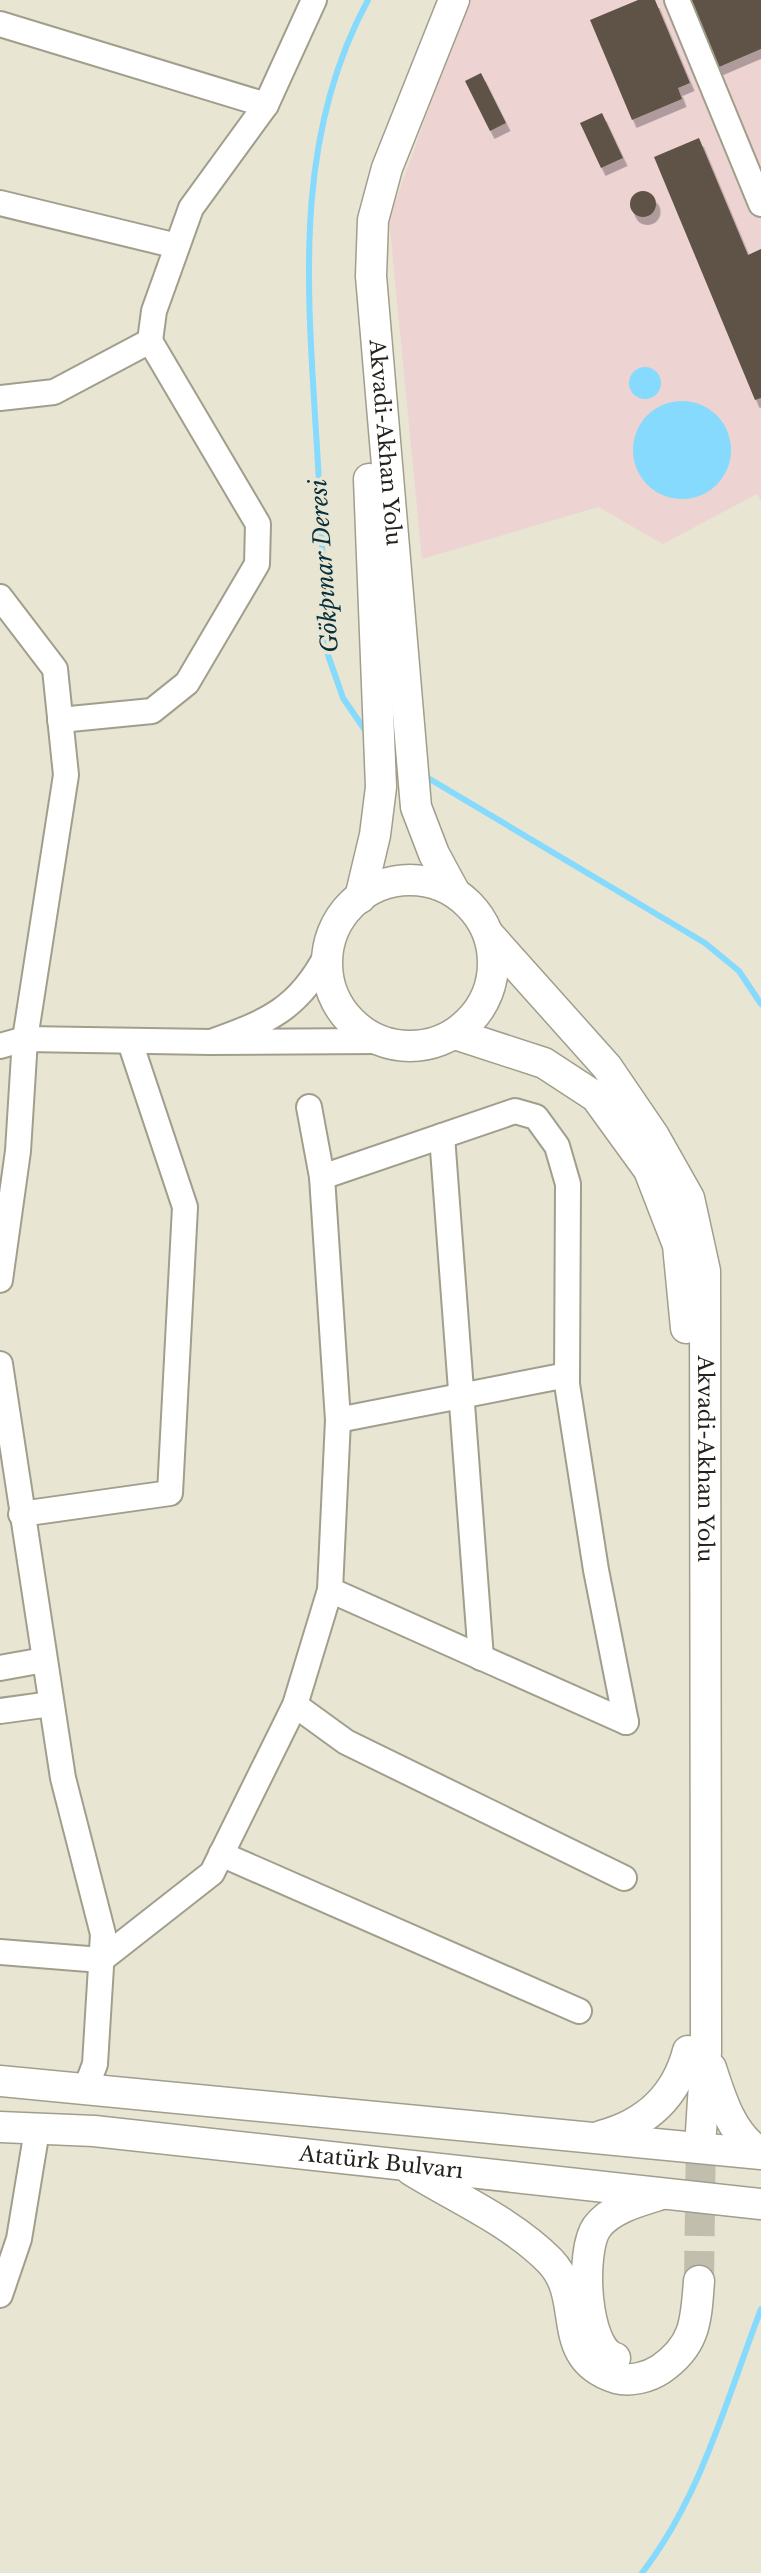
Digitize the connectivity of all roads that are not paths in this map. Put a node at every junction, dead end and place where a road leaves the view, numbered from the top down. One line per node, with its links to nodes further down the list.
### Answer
1 (314, 0): 6 (street)
2 (433, 0): 15 (main road, Akvadi-Akhan Yolu)
3 (454, 0): 14 (main road, Akvadi-Akhan Yolu)
4 (677, 0): 8 (street)
5 (0, 24): 6 (street)
6 (266, 105): 9 (street)
7 (0, 202): 9 (street)
8 (761, 204)
9 (177, 246): 10 (street)
10 (150, 341): 11 (street); 13 (street)
11 (0, 398)
12 (0, 597): 13 (street)
13 (60, 720): 19 (street)
14 (454, 891): 15 (main road); 16 (main road)
15 (360, 898): 17 (main road)
16 (490, 936): 18 (main road); 45 (main road, Akvadi-Akhan Yolu)
17 (327, 954): 20 (main road); 22 (street)
18 (456, 1034): 20 (main road); 45 (main road, Akvadi-Akhan Yolu)
19 (25, 1039): 21 (street); 23 (street); 27 (street)
20 (378, 1041): 22 (street)
21 (130, 1042): 22 (street); 32 (street)
22 (212, 1042)
23 (0, 1046)
24 (309, 1107): 26 (street)
25 (442, 1136): 26 (street); 29 (street); 30 (street)
26 (322, 1177): 31 (street)
27 (0, 1280)
28 (0, 1364): 32 (street)
29 (567, 1375): 30 (street); 34 (street)
30 (463, 1395): 31 (street); 34 (street)
31 (338, 1420): 33 (street)
32 (20, 1514): 35 (street)
33 (330, 1590): 34 (street); 38 (street)
34 (481, 1658)
35 (44, 1660): 36 (street); 37 (street)
36 (0, 1668)
37 (51, 1704): 39 (street); 43 (street)
38 (295, 1705): 40 (street); 41 (street)
39 (0, 1711)
40 (221, 1854): 43 (street); 44 (street)
41 (624, 1878)
42 (0, 1952): 43 (street)
43 (101, 1960): 47 (street)
44 (579, 2011)
45 (697, 2052): 50 (main road); 51 (main road); 52 (main road)
46 (0, 2081): 47 (main road)
47 (86, 2088): 51 (main road)
48 (0, 2127): 49 (main road, Atatürk Bulvarı)
49 (37, 2130): 53 (main road, Atatürk Bulvarı); 56 (street)
50 (692, 2133)
51 (594, 2138): 52 (main road)
52 (761, 2154)
53 (401, 2165): 54 (main road, Atatürk Bulvarı); 54 (main road)
54 (664, 2193): 55 (main road, Atatürk Bulvarı)
55 (761, 2204)
56 (0, 2295)

